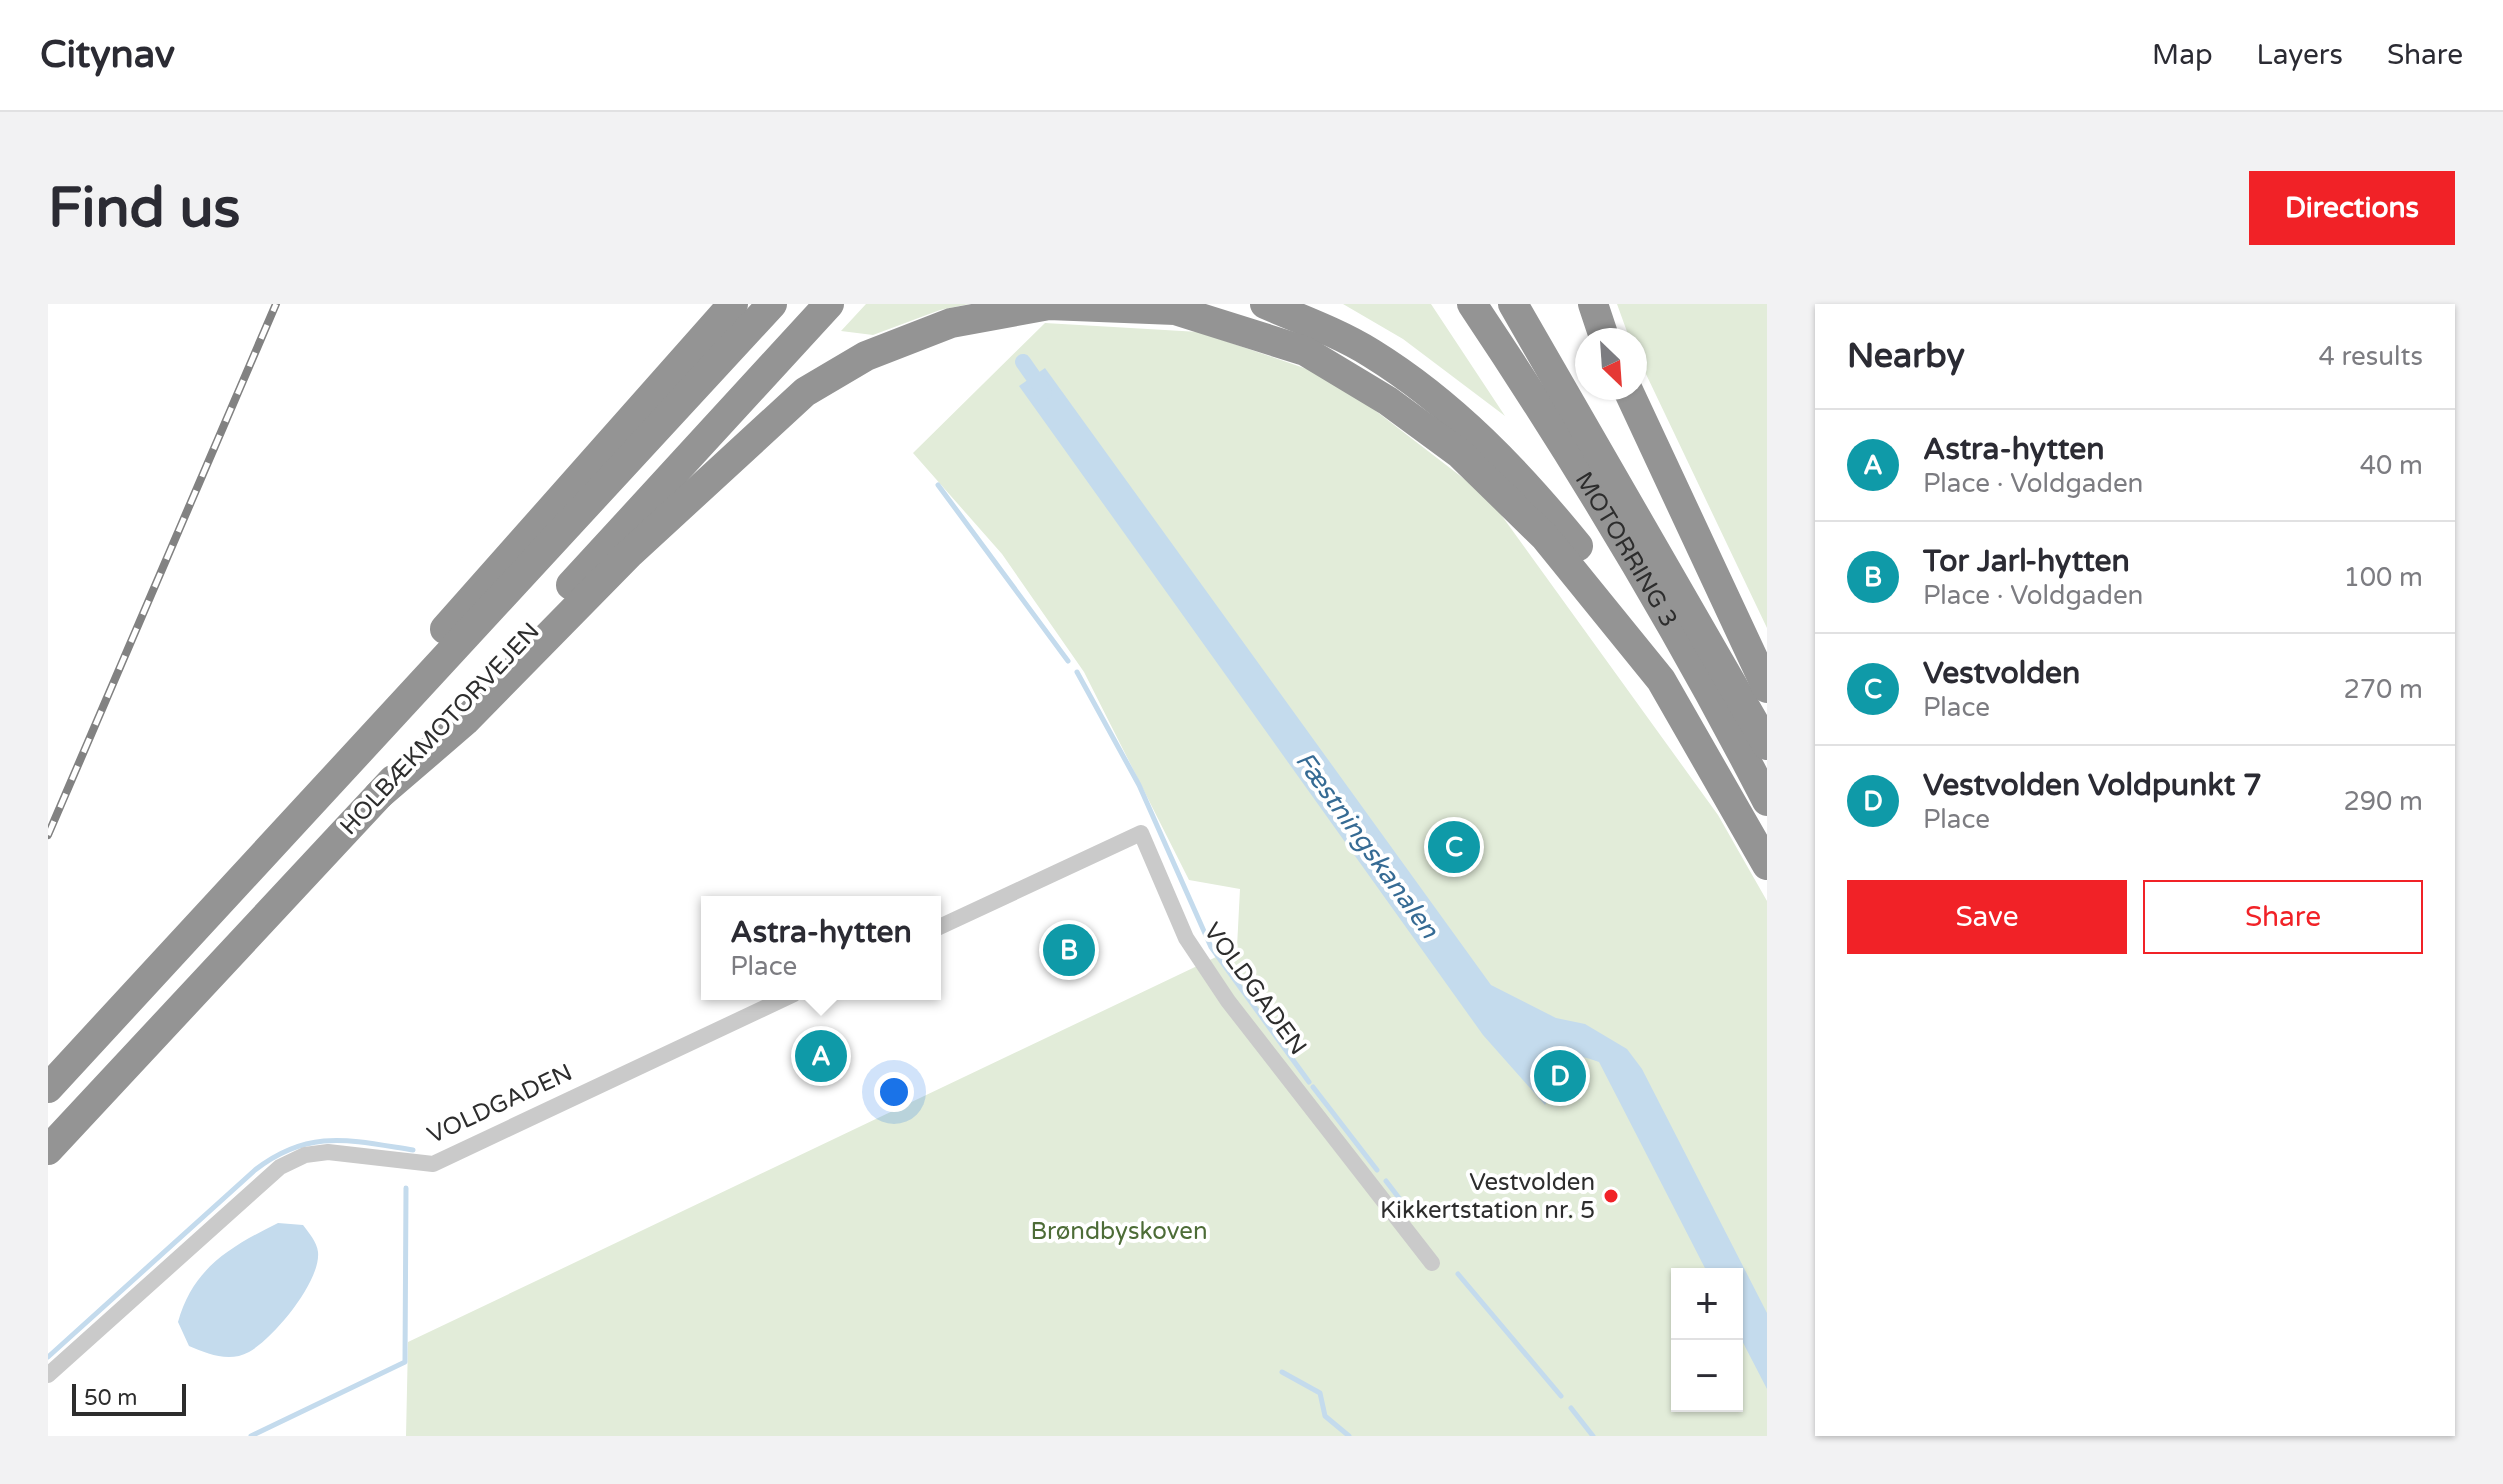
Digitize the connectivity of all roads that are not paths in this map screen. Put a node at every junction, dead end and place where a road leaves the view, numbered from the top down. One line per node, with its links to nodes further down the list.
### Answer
1 (733, 304): 15 (highway)
2 (772, 304): 15 (highway, HOLBÆKMOTORVEJEN)
3 (829, 304): 12 (highway, HOLBÆKMOTORVEJEN)
4 (1265, 304): 14 (highway)
5 (1472, 304): 13 (highway, MOTORRING 3)
6 (1513, 304): 11 (highway, MOTORRING 3)
7 (1593, 304): 8 (highway)
8 (1601, 328)
9 (1633, 400): 10 (highway)
10 (1767, 688)
11 (1767, 745)
12 (379, 795): 16 (highway); 20 (highway, HOLBÆKMOTORVEJEN)
13 (1767, 801)
14 (1767, 835)
15 (265, 853): 19 (highway, HOLBÆKMOTORVEJEN)
16 (1767, 865)
17 (941, 926): 21 (street, VOLDGADEN)
18 (781, 1000): 22 (street, VOLDGADEN)
19 (48, 1088)
20 (48, 1150)
21 (1432, 1263)
22 (48, 1375)

